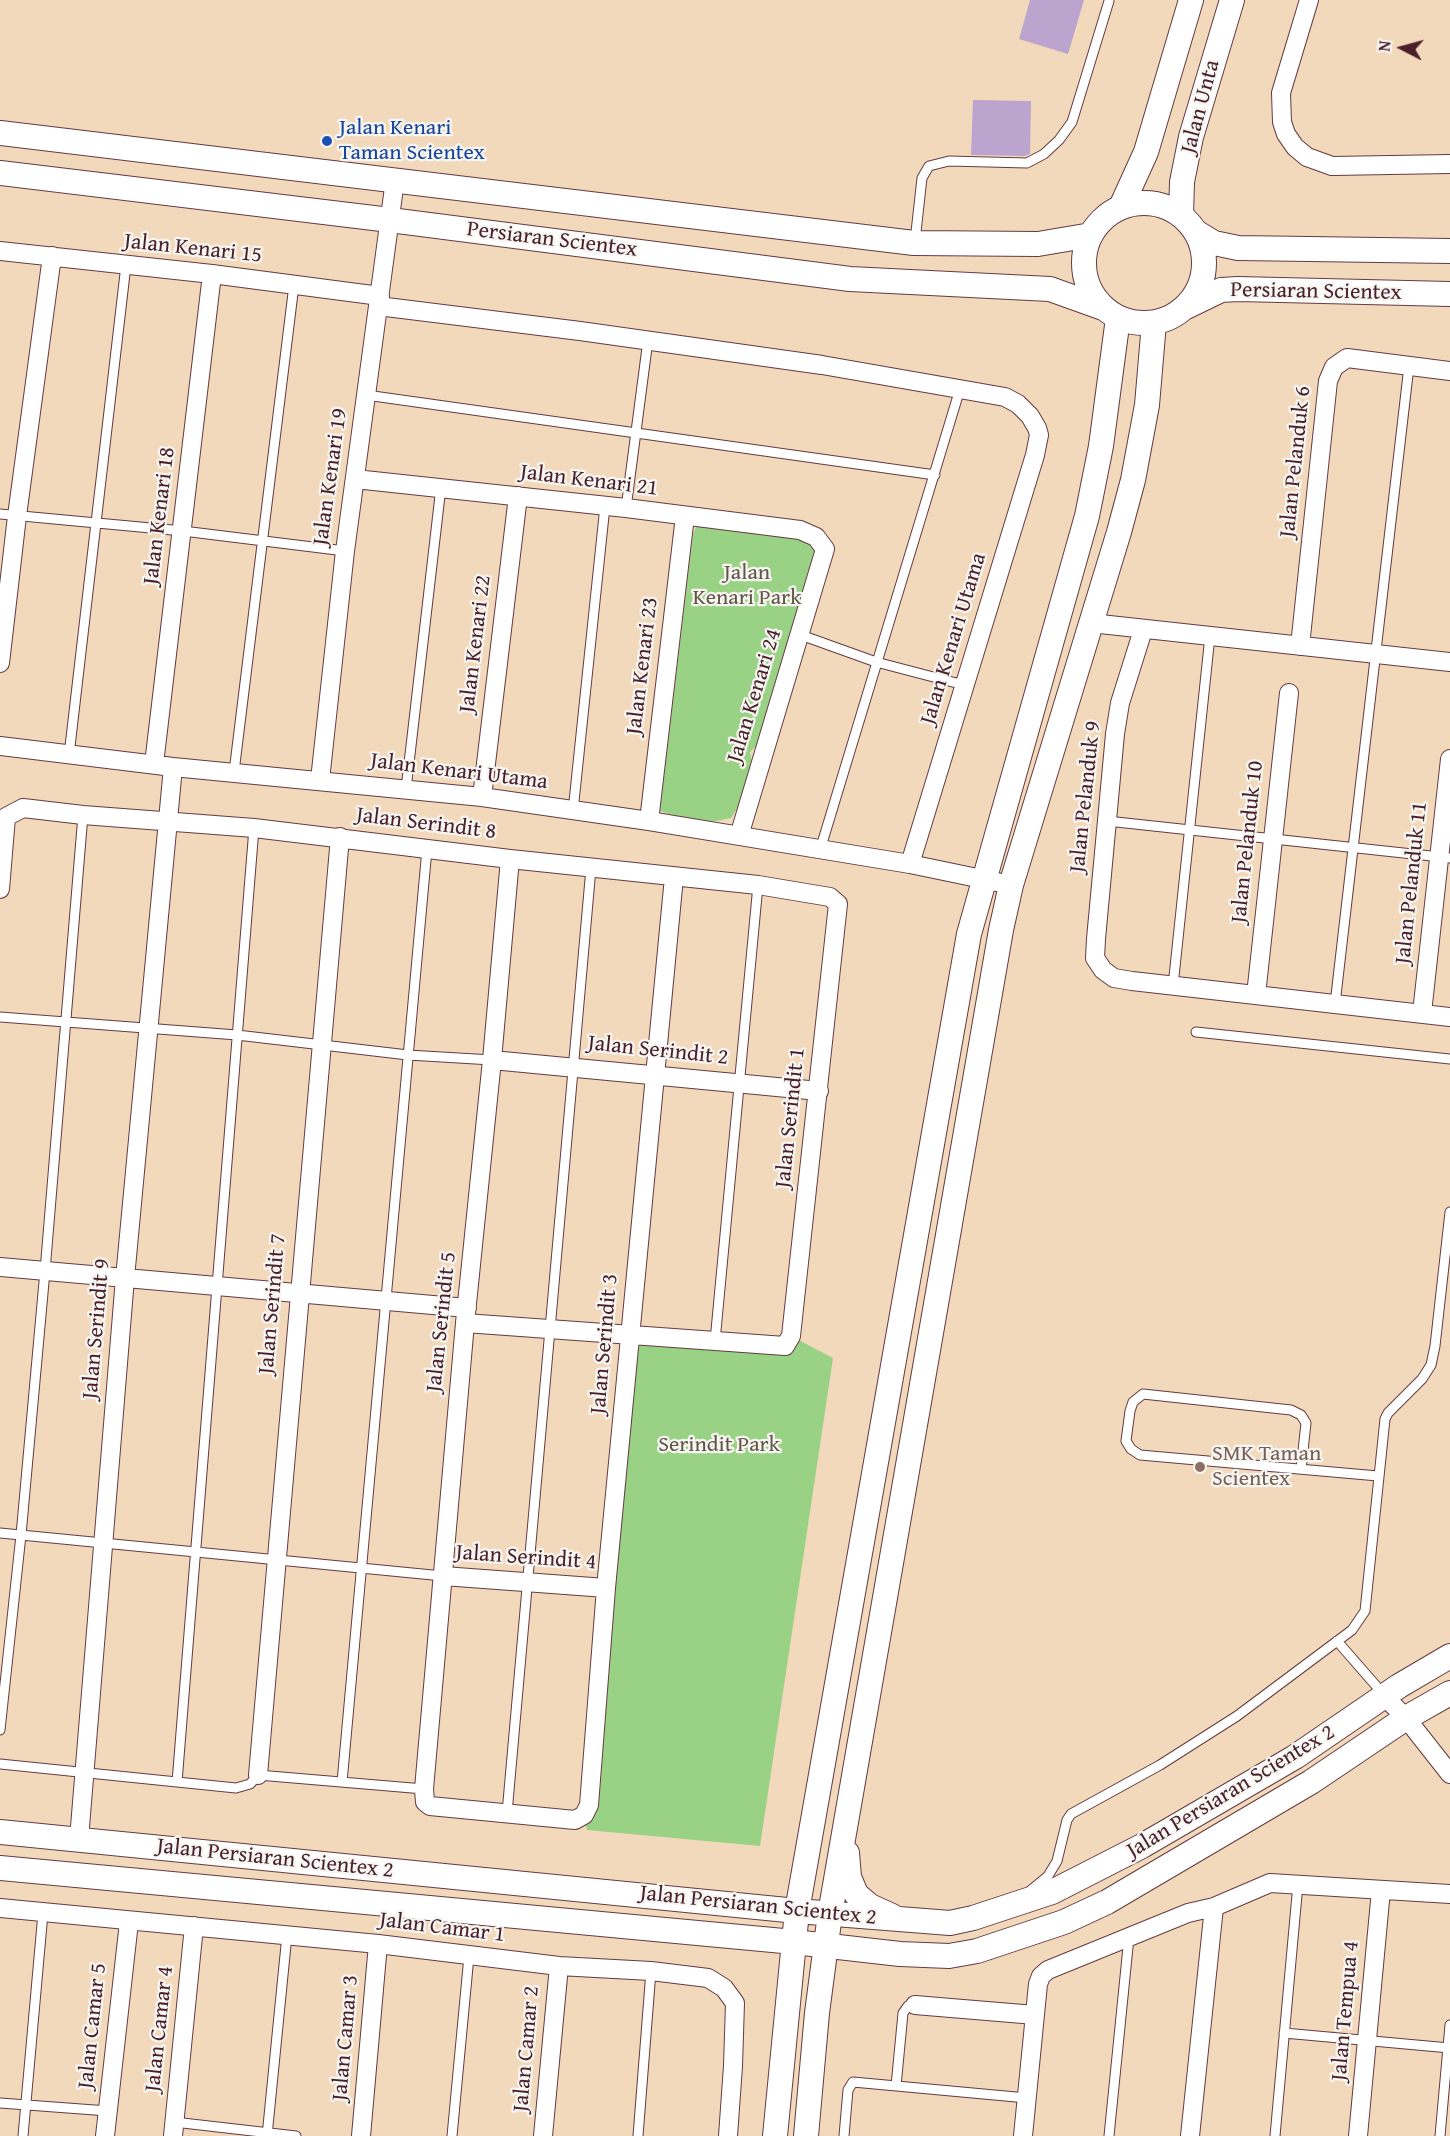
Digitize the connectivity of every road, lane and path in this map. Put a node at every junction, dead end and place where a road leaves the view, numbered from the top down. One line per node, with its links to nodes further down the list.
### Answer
1 (1191, 0): 9 (street, Jalan Unta)
2 (1232, 0): 11 (street, Jalan Unta)
3 (1309, 0): 6 (street)
4 (1109, 1): 13 (lane)
5 (0, 133): 8 (street, Persiaran Scientex)
6 (1450, 162)
7 (0, 173): 10 (street, Persiaran Scientex)
8 (395, 180): 10 (street, Jalan Kenari 19); 13 (street, Persiaran Scientex)
9 (1122, 207): 11 (street); 12 (street)
10 (390, 220): 21 (street, Jalan Kenari 19); 23 (street, Persiaran Scientex)
11 (1188, 224): 15 (street, Persiaran Scientex); 22 (street)
12 (1091, 235): 13 (street, Persiaran Scientex); 23 (street)
13 (914, 243)
14 (0, 251): 16 (street, Jalan Kenari 15)
15 (1450, 251)
16 (52, 256): 17 (street, Jalan Kenari 15); 38 (street)
17 (126, 265): 18 (street, Jalan Kenari 15); 40 (lane)
18 (212, 274): 19 (street, Jalan Kenari 15); 41 (street, Jalan Kenari 18)
19 (294, 285): 21 (street, Jalan Kenari 15); 43 (lane)
20 (1450, 294): 22 (street, Persiaran Scientex)
21 (379, 301): 25 (street, Jalan Kenari 15); 29 (street, Jalan Kenari 19)
22 (1186, 307): 24 (street)
23 (1110, 313): 24 (street); 54 (street)
24 (1154, 323): 45 (street)
25 (648, 340): 28 (street, Jalan Kenari 15); 31 (lane)
26 (1409, 366): 27 (street, Jalan Pelanduk 6); 49 (street, Jalan Pelanduk 6); 50 (lane)
27 (1450, 371)
28 (960, 389): 30 (street, Jalan Kenari 15); 32 (lane)
29 (366, 395): 31 (lane); 33 (street, Jalan Kenari 19)
30 (1037, 428): 55 (street, Jalan Kenari Utama)
31 (638, 433): 32 (lane); 37 (lane)
32 (935, 475): 51 (lane)
33 (355, 479): 34 (street, Jalan Kenari 21); 44 (street, Jalan Kenari 19)
34 (441, 487): 35 (street, Jalan Kenari 21); 64 (lane)
35 (518, 496): 36 (street, Jalan Kenari 21); 65 (street, Jalan Kenari 22)
36 (605, 506): 37 (street, Jalan Kenari 21); 66 (lane)
37 (626, 508): 39 (street, Jalan Kenari 21)
38 (9, 515): 40 (lane); 53 (street)
39 (685, 516): 42 (street, Jalan Kenari 21); 69 (street, Jalan Kenari 23)
40 (95, 524): 41 (lane); 58 (lane)
41 (183, 531): 43 (lane); 60 (street, Jalan Kenari 18)
42 (816, 537): 47 (street, Jalan Kenari 24)
43 (262, 542): 44 (lane); 62 (lane)
44 (345, 551): 63 (street, Jalan Kenari 19)
45 (1091, 623): 46 (street); 54 (street); 86 (street)
46 (1143, 630): 48 (street); 68 (street, Jalan Pelanduk 9)
47 (798, 634): 51 (lane); 73 (street, Jalan Kenari 24)
48 (1210, 636): 49 (street); 72 (lane)
49 (1300, 646): 50 (street)
50 (1376, 654): 52 (street); 76 (lane)
51 (876, 662): 55 (lane); 78 (lane)
52 (1450, 662)
53 (0, 663)
54 (1042, 671): 84 (street)
55 (964, 685): 81 (street, Jalan Kenari Utama)
56 (1289, 693): 75 (street, Jalan Pelanduk 10)
57 (0, 746): 58 (street, Jalan Kenari Utama)
58 (69, 754): 60 (street, Jalan Kenari Utama)
59 (1450, 759): 79 (street, Jalan Pelanduk 11)
60 (154, 764): 61 (street, Jalan Kenari Utama)
61 (173, 767): 62 (street, Jalan Kenari Utama); 70 (street, Jalan Serindit 9)
62 (234, 772): 63 (street, Jalan Kenari Utama)
63 (320, 780): 64 (street, Jalan Kenari Utama)
64 (405, 789): 65 (street, Jalan Kenari Utama)
65 (482, 797): 66 (street, Jalan Kenari Utama)
66 (573, 811): 69 (street, Jalan Kenari Utama)
67 (83, 815): 70 (street, Jalan Serindit 8); 87 (street, Jalan Serindit 8); 95 (lane)
68 (1107, 820): 72 (lane); 89 (street, Jalan Pelanduk 9)
69 (649, 821): 73 (street, Jalan Kenari Utama)
70 (168, 822): 71 (street, Jalan Serindit 8); 96 (street, Jalan Serindit 9)
71 (254, 828): 74 (street, Jalan Serindit 8); 98 (lane)
72 (1189, 830): 75 (lane); 89 (lane)
73 (739, 836): 78 (street, Jalan Kenari Utama)
74 (339, 837): 77 (street, Jalan Serindit 8); 99 (street, Jalan Serindit 7)
75 (1273, 839): 76 (lane); 90 (street, Jalan Pelanduk 10)
76 (1353, 848): 79 (lane); 91 (lane)
77 (427, 849): 80 (street, Jalan Serindit 8); 100 (lane)
78 (820, 850): 81 (street, Jalan Kenari Utama)
79 (1444, 857): 92 (street, Jalan Pelanduk 11)
80 (510, 859): 82 (street, Jalan Serindit 8); 102 (street, Jalan Serindit 5)
81 (910, 864): 84 (street, Jalan Kenari Utama)
82 (591, 868): 83 (street, Jalan Serindit 8); 103 (lane)
83 (674, 877): 85 (street, Jalan Serindit 8); 104 (street, Jalan Serindit 3)
84 (983, 879): 86 (street, Jalan Kenari Utama); 153 (street)
85 (758, 885): 88 (street, Jalan Serindit 8); 105 (lane)
86 (1011, 885): 142 (street)
87 (0, 889)
88 (838, 904): 106 (street, Jalan Serindit 1)
89 (1173, 986): 90 (street)
90 (1256, 995): 91 (street)
91 (1335, 1004): 92 (street)
92 (1422, 1013): 94 (street)
93 (0, 1017): 95 (lane)
94 (1450, 1017)
95 (65, 1022): 96 (lane); 109 (lane)
96 (148, 1029): 98 (lane); 110 (street, Jalan Serindit 9)
97 (1196, 1032): 101 (lane)
98 (237, 1035): 99 (lane); 111 (lane)
99 (320, 1044): 100 (lane); 112 (street, Jalan Serindit 7)
100 (408, 1055): 102 (lane); 113 (lane)
101 (1450, 1059)
102 (492, 1060): 103 (street, Jalan Serindit 2); 114 (street, Jalan Serindit 5)
103 (573, 1066): 104 (street, Jalan Serindit 2); 115 (lane)
104 (655, 1075): 105 (street, Jalan Serindit 2); 116 (street, Jalan Serindit 3)
105 (741, 1084): 106 (street, Jalan Serindit 2); 117 (lane)
106 (819, 1091): 117 (street, Jalan Serindit 1)
107 (1450, 1212): 119 (lane)
108 (0, 1267): 109 (street)
109 (45, 1271): 110 (street); 121 (lane)
110 (125, 1278): 111 (street); 122 (street, Jalan Serindit 9)
111 (217, 1286): 112 (street); 123 (lane)
112 (298, 1293): 113 (street); 124 (street, Jalan Serindit 7)
113 (386, 1301): 114 (street); 125 (lane)
114 (466, 1316): 115 (street); 126 (street, Jalan Serindit 5)
115 (549, 1330): 116 (street); 127 (lane)
116 (630, 1334): 117 (street); 128 (street, Jalan Serindit 3)
117 (715, 1341)
118 (1302, 1469): 118 (lane); 119 (lane)
119 (1378, 1476): 129 (lane)
120 (0, 1533): 121 (lane)
121 (21, 1535): 122 (lane); 134 (lane)
122 (104, 1543): 123 (lane); 136 (street, Jalan Serindit 9)
123 (196, 1552): 124 (lane); 139 (lane)
124 (276, 1560): 125 (lane); 138 (street, Jalan Serindit 7)
125 (362, 1568): 126 (lane); 140 (lane)
126 (442, 1576): 127 (street, Jalan Serindit 4); 141 (street, Jalan Serindit 5)
127 (526, 1582): 128 (street, Jalan Serindit 4); 143 (lane)
128 (606, 1588): 143 (street, Jalan Serindit 3)
129 (1337, 1641): 132 (lane); 152 (lane)
130 (1450, 1656): 132 (street, Jalan Persiaran Scientex 2)
131 (1450, 1693): 133 (street, Jalan Persiaran Scientex 2)
132 (1385, 1697): 133 (street); 152 (street, Jalan Persiaran Scientex 2)
133 (1406, 1719): 137 (street); 163 (street, Jalan Persiaran Scientex 2)
134 (0, 1731)
135 (0, 1764): 136 (lane)
136 (85, 1773): 139 (lane); 145 (street, Jalan Serindit 9)
137 (1450, 1774)
138 (258, 1775): 139 (lane); 140 (lane)
139 (177, 1782)
140 (342, 1782): 141 (lane)
141 (423, 1790): 143 (street)
142 (848, 1806): 155 (street); 156 (street)
143 (507, 1813)
144 (0, 1832): 145 (street, Jalan Persiaran Scientex 2)
145 (80, 1839): 153 (street, Jalan Persiaran Scientex 2)
146 (0, 1868): 161 (street, Jalan Persiaran Scientex 2)
147 (1298, 1884): 148 (street); 150 (street); 170 (lane)
148 (1381, 1890): 149 (street); 171 (street, Jalan Tempua 4)
149 (1450, 1894)
150 (1214, 1907): 160 (street); 193 (street)
151 (0, 1908): 154 (street, Jalan Camar 1)
152 (997, 1910): 156 (street, Jalan Persiaran Scientex 2)
153 (797, 1911): 155 (street, Jalan Persiaran Scientex 2); 161 (street)
154 (43, 1913): 157 (street, Jalan Camar 1); 176 (lane)
155 (830, 1914): 156 (street, Jalan Persiaran Scientex 2); 163 (street)
156 (903, 1920)
157 (129, 1922): 158 (street, Jalan Camar 1); 177 (street, Jalan Camar 5)
158 (194, 1926): 159 (street, Jalan Camar 1); 178 (street, Jalan Camar 4)
159 (287, 1935): 162 (street, Jalan Camar 1); 179 (lane)
160 (1129, 1937): 168 (street); 192 (lane)
161 (794, 1942): 163 (street, Jalan Persiaran Scientex 2); 188 (street)
162 (378, 1944): 164 (street, Jalan Camar 1); 183 (street, Jalan Camar 3)
163 (825, 1946): 189 (street)
164 (469, 1956): 165 (street, Jalan Camar 1); 184 (lane)
165 (559, 1966): 166 (street, Jalan Camar 1); 185 (street, Jalan Camar 2)
166 (651, 1971): 186 (lane); 187 (street, Jalan Camar 1)
167 (915, 2005): 168 (street); 173 (lane)
168 (1035, 2015): 174 (street)
169 (1450, 2025): 172 (lane)
170 (1284, 2032): 171 (lane); 194 (lane)
171 (1367, 2040): 172 (lane); 195 (street, Jalan Tempua 4)
172 (1449, 2048): 196 (lane)
173 (896, 2086): 174 (lane); 190 (lane)
174 (1027, 2098): 191 (street)
175 (0, 2103): 176 (lane)
176 (26, 2105): 177 (lane); 180 (lane)
177 (108, 2111): 181 (street, Jalan Camar 5)
178 (174, 2129): 179 (lane)
179 (267, 2134): 182 (lane)
180 (23, 2136)
181 (105, 2136)
182 (296, 2136)
183 (361, 2136)
184 (452, 2136)
185 (543, 2136)
186 (638, 2136)
187 (728, 2136)
188 (775, 2136)
189 (806, 2136)
190 (844, 2136)
191 (1023, 2136)
192 (1109, 2136)
193 (1190, 2136)
194 (1275, 2136)
195 (1358, 2136)
196 (1440, 2136)

